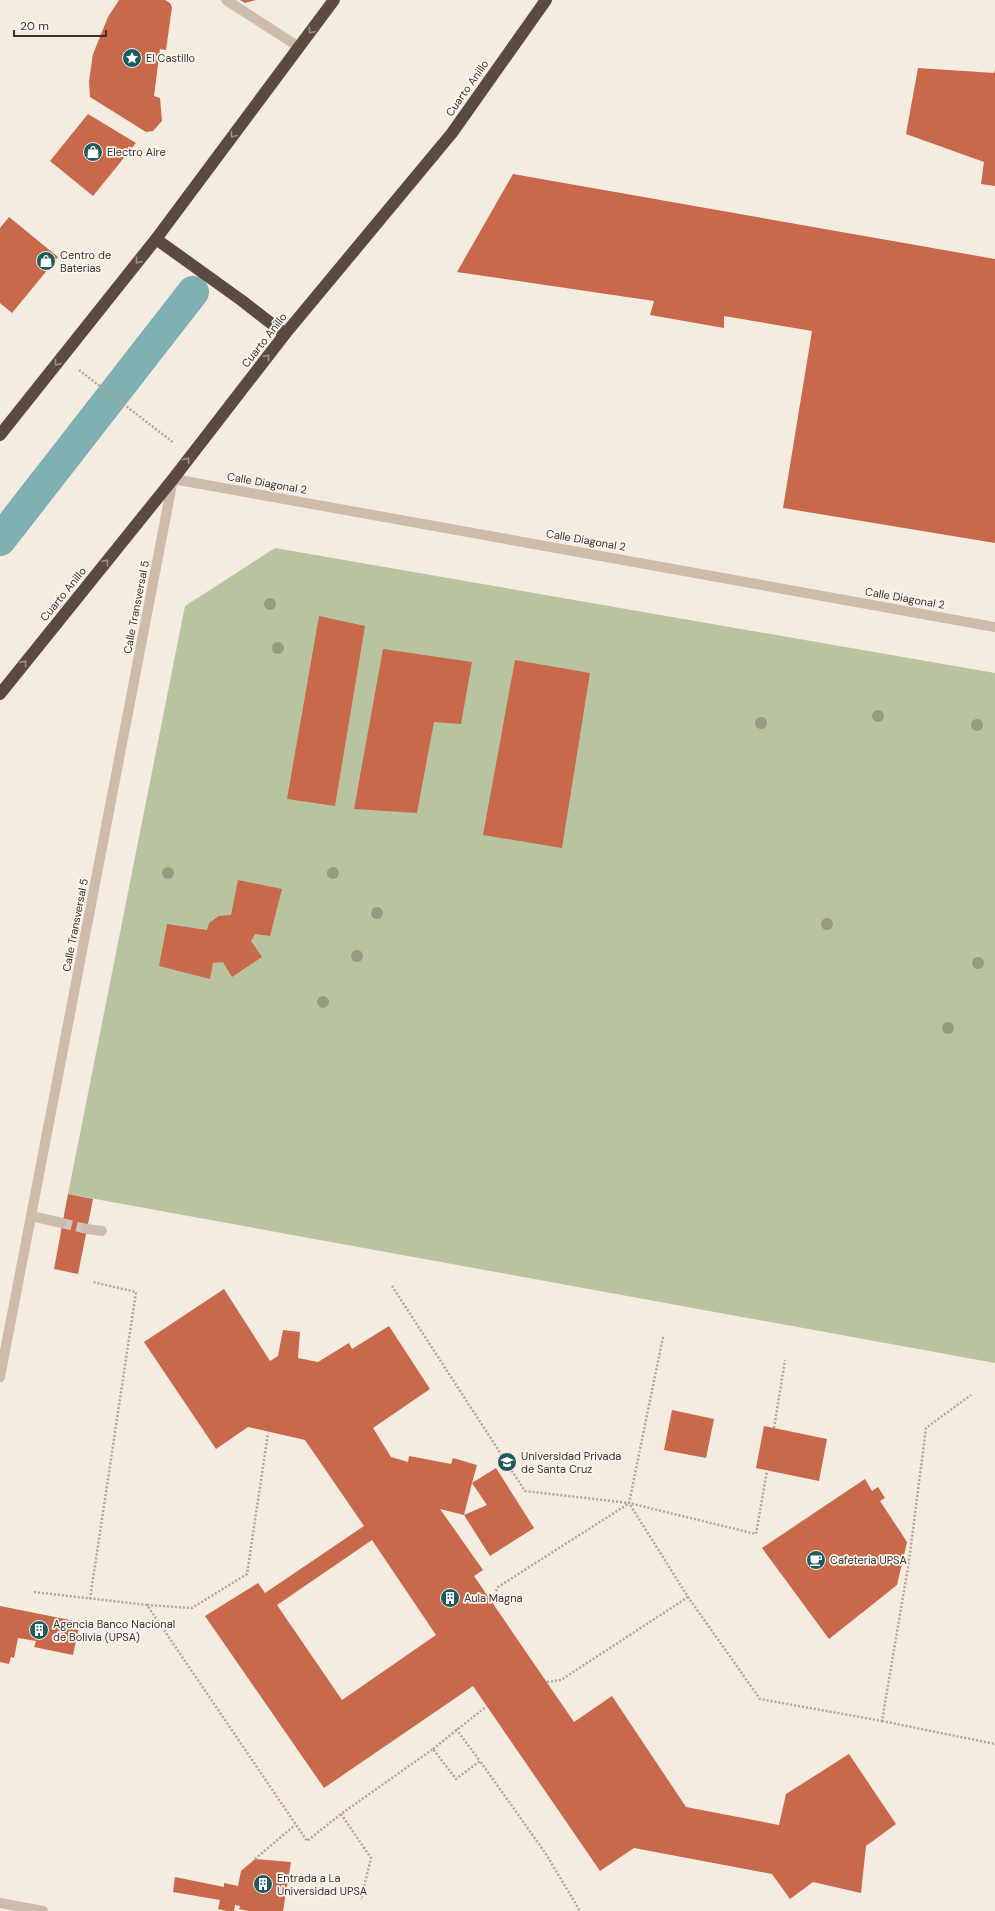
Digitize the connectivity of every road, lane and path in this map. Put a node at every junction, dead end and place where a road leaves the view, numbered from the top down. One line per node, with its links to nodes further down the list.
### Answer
1 (226, 0): 4 (street)
2 (334, 0): 4 (highway, one-way to 4)
3 (546, 0): 6 (highway, Cuarto Anillo)
4 (299, 47): 5 (highway, one-way to 5)
5 (156, 239): 6 (highway); 8 (highway, one-way to 8)
6 (285, 334): 9 (highway, Cuarto Anillo, one-way to 6)
7 (95, 382): 9 (path)
8 (0, 435)
9 (190, 456): 10 (highway, Cuarto Anillo, one-way to 9)
10 (173, 479): 11 (street, Calle Diagonal 2); 12 (highway, Cuarto Anillo, one-way to 10); 13 (street, Calle Transversal 5)
11 (995, 627)
12 (0, 694)
13 (31, 1216): 14 (street); 21 (street, Calle Transversal 5)
14 (62, 1223)
15 (87, 1229): 16 (street)
16 (102, 1231)
17 (93, 1282): 29 (path)
18 (392, 1286): 26 (path)
19 (663, 1337): 26 (path)
20 (785, 1360): 23 (path)
21 (0, 1377)
22 (971, 1395): 34 (path)
23 (774, 1428)
24 (268, 1432): 31 (path)
25 (767, 1471): 26 (path)
26 (629, 1503): 28 (path); 30 (path)
27 (34, 1592): 29 (path)
28 (688, 1597): 32 (path); 34 (path)
29 (90, 1599): 31 (path)
30 (491, 1602)
31 (147, 1605): 40 (path)
32 (547, 1682)
33 (487, 1706): 35 (path)
34 (882, 1721): 36 (path)
35 (456, 1729): 37 (path); 38 (path)
36 (995, 1744)
37 (433, 1749): 38 (path); 39 (path)
38 (480, 1761): 45 (path)
39 (341, 1814): 40 (path); 42 (path)
40 (295, 1825): 41 (path)
41 (256, 1858)
42 (361, 1900)
43 (0, 1903): 44 (street)
44 (43, 1911)
45 (580, 1911)

